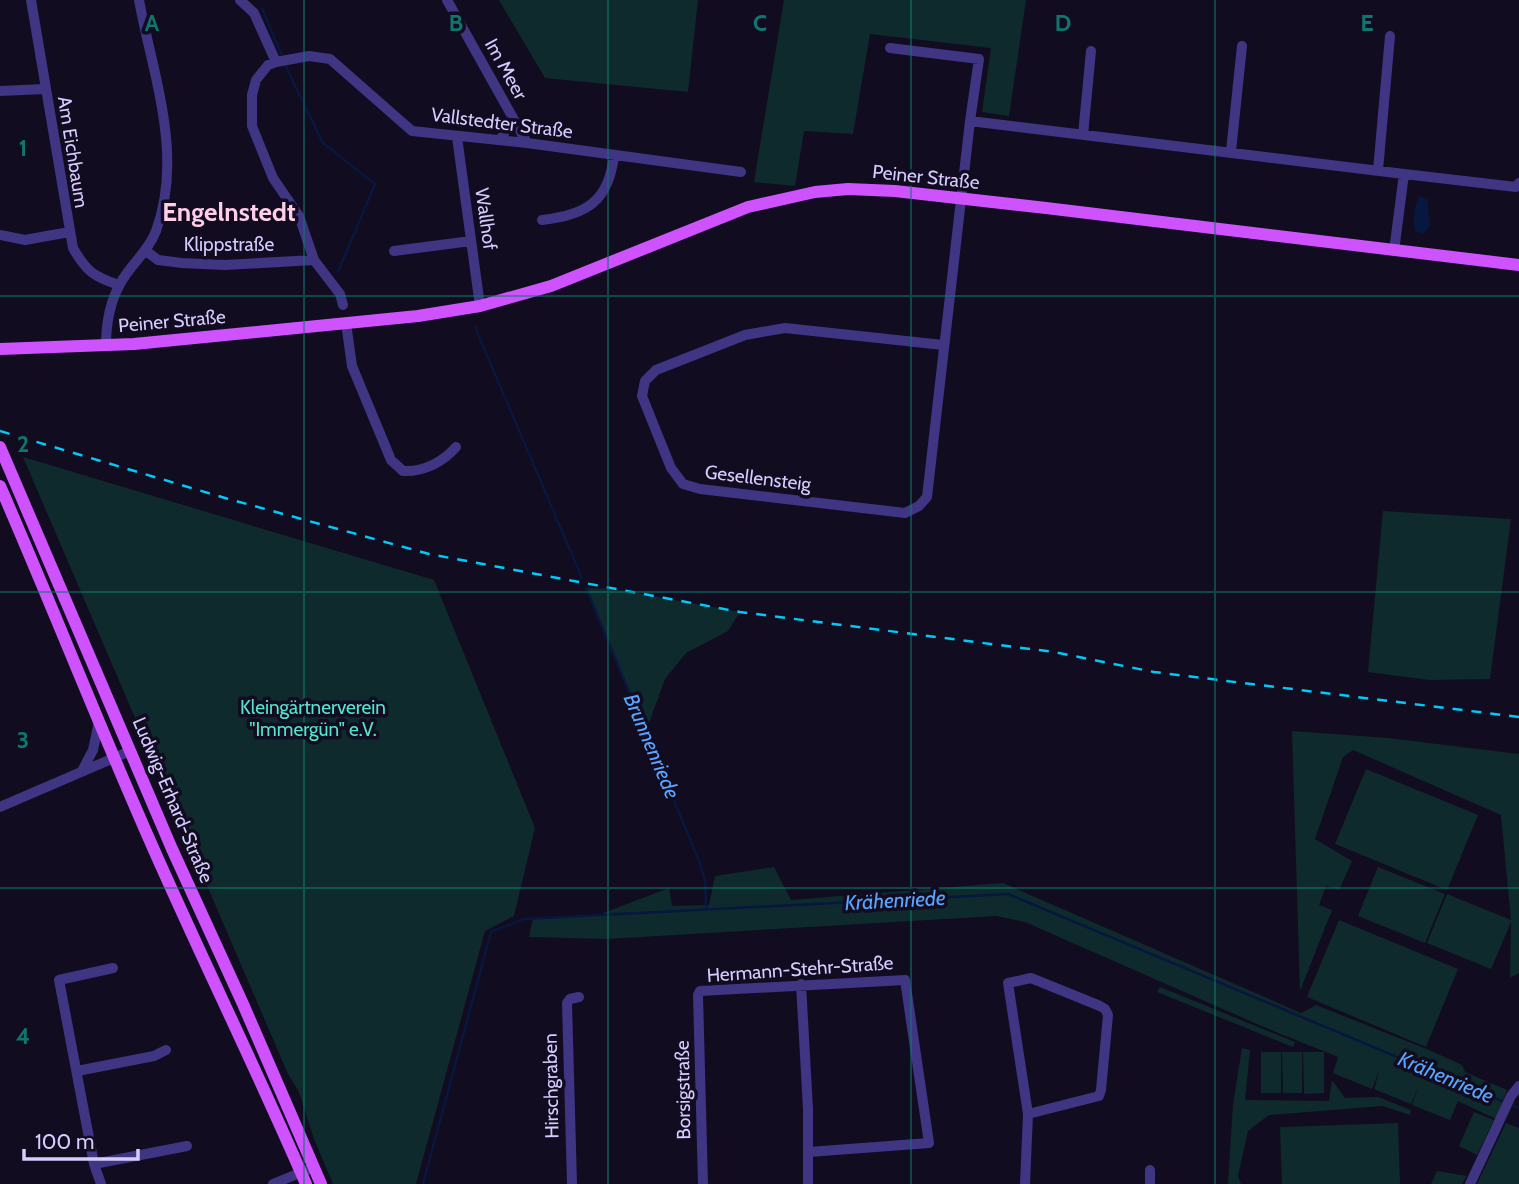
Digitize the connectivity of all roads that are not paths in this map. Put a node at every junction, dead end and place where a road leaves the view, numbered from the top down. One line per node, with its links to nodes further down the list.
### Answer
1 (31, 0): 10 (street, Am Eichbaum)
2 (139, 0): 29 (street)
3 (240, 0): 9 (street)
4 (447, 0): 12 (street, Im Meer)
5 (1390, 36): 20 (street)
6 (1242, 46): 18 (street)
7 (890, 48): 13 (street, Gesellensteig)
8 (1091, 51): 14 (street)
9 (276, 62): 15 (street, Vallstedter Straße); 32 (street)
10 (45, 89): 11 (street); 26 (street, Am Eichbaum)
11 (0, 91)
12 (513, 118): 16 (street, Im Meer); 17 (street, Im Meer)
13 (970, 121): 14 (street); 24 (street, Gesellensteig)
14 (1083, 135): 18 (street)
15 (457, 137): 16 (street, Vallstedter Straße); 28 (street, Wallhof)
16 (500, 140): 17 (street, Vallstedter Straße)
17 (527, 143): 19 (street, Vallstedter Straße)
18 (1231, 151): 20 (street)
19 (614, 155): 21 (street, Vallstedter Straße); 25 (street)
20 (1378, 170): 22 (street)
21 (740, 172)
22 (1404, 174): 23 (street); 31 (street)
23 (1519, 183)
24 (961, 200): 31 (main road, Peiner Straße); 36 (main road, Peiner Straße); 38 (street, Gesellensteig)
25 (542, 220)
26 (69, 232): 27 (street); 34 (street, Am Eichbaum)
27 (0, 235)
28 (471, 240): 30 (street); 36 (street, Wallhof)
29 (146, 251): 32 (street, Klippstraße); 34 (street)
30 (394, 251)
31 (1395, 251): 33 (main road, Peiner Straße)
32 (314, 260): 35 (street)
33 (1519, 265)
34 (119, 285): 39 (street)
35 (343, 305)
36 (480, 306): 37 (main road, Peiner Straße)
37 (346, 323): 39 (main road, Peiner Straße); 42 (street)
38 (943, 345): 38 (street, Gesellensteig)
39 (106, 346): 40 (main road, Peiner Straße)
40 (3, 350)
41 (0, 447): 45 (main road, Ludwig-Erhard-Straße)
42 (456, 447)
43 (0, 486): 44 (main road, Ludwig-Erhard-Straße)
44 (100, 721): 46 (main road, Ludwig-Erhard-Straße); 47 (street)
45 (131, 751): 46 (street); 60 (main road, Ludwig-Erhard-Straße)
46 (116, 758): 47 (street); 62 (main road, Ludwig-Erhard-Straße)
47 (82, 771): 48 (street)
48 (0, 807)
49 (113, 968): 54 (street)
50 (801, 985): 51 (street, Hermann-Stehr-Straße); 58 (street); 58 (street, Hermann-Stehr-Straße)
51 (698, 995): 67 (street, Borsigstraße)
52 (579, 997): 66 (street, Hirschgraben)
53 (166, 1050): 54 (street)
54 (77, 1071): 59 (street)
55 (1519, 1086): 71 (street)
56 (1028, 1114): 56 (street); 69 (street)
57 (187, 1146): 59 (street)
58 (809, 1152): 68 (street)
59 (94, 1164): 63 (street)
60 (314, 1167): 62 (street); 65 (main road, Ludwig-Erhard-Straße)
61 (1150, 1170): 70 (street)
62 (303, 1178): 64 (street)
63 (101, 1184)
64 (273, 1184)
65 (321, 1184)
66 (572, 1184)
67 (703, 1184)
68 (808, 1184)
69 (1025, 1184)
70 (1150, 1184)
71 (1470, 1184)

